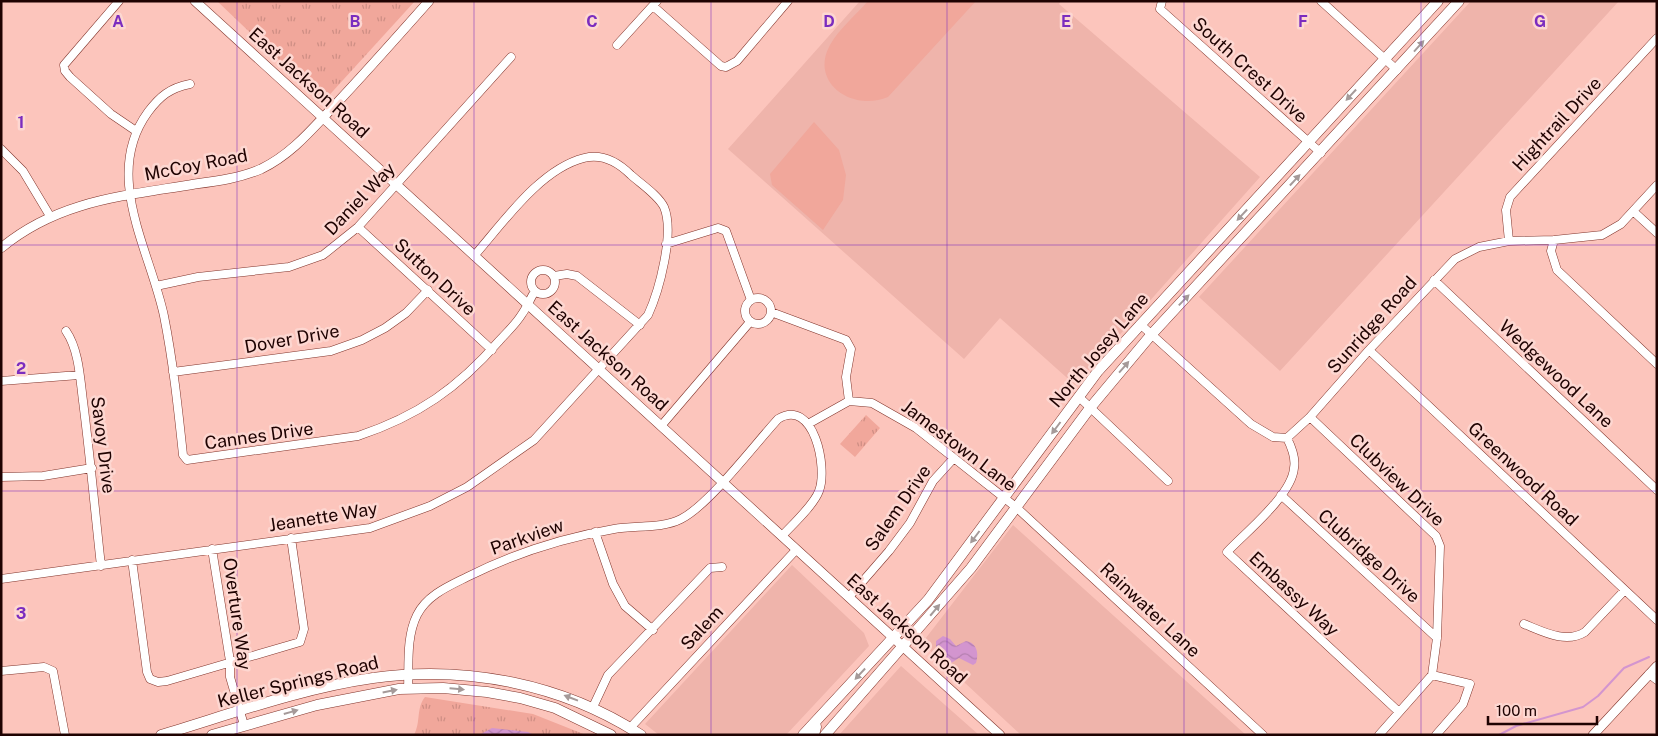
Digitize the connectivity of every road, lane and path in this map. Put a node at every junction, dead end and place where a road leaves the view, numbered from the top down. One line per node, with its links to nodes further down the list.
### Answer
1 (119, 1): 17 (street)
2 (195, 1): 16 (street, East Jackson Road)
3 (429, 1): 16 (street, McCoy Road)
4 (788, 1): 8 (street)
5 (1321, 1): 13 (street)
6 (1438, 1): 13 (main road, North Josey Lane)
7 (1459, 1): 14 (main road, North Josey Lane, one-way to 7)
8 (655, 4): 11 (street)
9 (1161, 5): 18 (street, South Crest Drive)
10 (1657, 38): 29 (street, Hightrail Drive)
11 (617, 45)
12 (511, 57): 21 (street, Daniel Way)
13 (1385, 59): 14 (street); 18 (main road, North Josey Lane, one-way to 18)
14 (1397, 70): 20 (main road, North Josey Lane)
15 (190, 84): 17 (street, Cannes Drive)
16 (323, 118): 21 (street, East Jackson Road); 23 (street, McCoy Road)
17 (136, 131): 23 (street, Cannes Drive)
18 (1308, 142): 20 (street, South Crest Drive); 42 (main road, North Josey Lane, one-way to 42)
19 (1, 149): 25 (street)
20 (1321, 153): 45 (main road, North Josey Lane, one-way to 20)
21 (395, 184): 26 (street, Daniel Way); 32 (street, East Jackson Road)
22 (1657, 185): 24 (street, Sunridge Road)
23 (129, 194): 25 (street, McCoy Road); 35 (street, Cannes Drive)
24 (1633, 211): 27 (street); 28 (street, Sunridge Road)
25 (50, 216): 31 (street, McCoy Road)
26 (358, 227): 35 (street, Daniel Way); 36 (street, Sutton Drive)
27 (1657, 233)
28 (1554, 240): 29 (street, Sunridge Road); 48 (street)
29 (1509, 241): 34 (street, Sunridge Road)
30 (666, 244): 32 (street, Jeanette Way); 38 (street); 43 (street, Jeanette Way)
31 (1, 248)
32 (474, 256): 39 (street, East Jackson Road)
33 (554, 276): 37 (street); 37 (street); 43 (street)
34 (1434, 280): 47 (street, Sunridge Road); 65 (street, Wedgewood Lane)
35 (156, 286): 50 (street, Cannes Drive)
36 (428, 290): 46 (street, Sutton Drive); 50 (street, Dover Drive)
37 (535, 291): 39 (street, Cannes Drive)
38 (751, 300): 40 (street); 41 (street)
39 (527, 304): 46 (street, Cannes Drive); 49 (street, East Jackson Road)
40 (771, 312): 41 (street); 54 (street)
41 (750, 322): 58 (street)
42 (1140, 324): 45 (street); 53 (main road, North Josey Lane)
43 (640, 325): 49 (street, Jeanette Way)
44 (66, 331): 51 (street, Savoy Drive)
45 (1151, 334): 55 (main road, North Josey Lane, one-way to 45); 59 (street)
46 (492, 350): 50 (street, Cannes Drive)
47 (1369, 350): 56 (street, Sunridge Road); 78 (street, Greenwood Road)
48 (1657, 364)
49 (599, 370): 58 (street, East Jackson Road); 71 (street, Jeanette Way)
50 (173, 372)
51 (79, 375): 52 (street); 61 (street, Savoy Drive)
52 (1, 381)
53 (1079, 397): 55 (street); 67 (main road, North Josey Lane, one-way to 67)
54 (849, 401): 57 (street); 60 (street, Jamestown Lane)
55 (1090, 408): 63 (street); 68 (main road, North Josey Lane)
56 (1310, 417): 59 (street, Sunridge Road); 84 (street, Clubview Drive)
57 (808, 424): 64 (street, Parkview); 70 (street)
58 (661, 426): 64 (street, East Jackson Road)
59 (1287, 438): 66 (street, Embassy Way)
60 (953, 459): 67 (street, Jamestown Lane); 79 (street, Salem Drive)
61 (92, 468): 62 (street); 75 (street, Savoy Drive)
62 (1, 477)
63 (1168, 481)
64 (722, 482): 69 (street, Parkview); 70 (street, East Jackson Road)
65 (1657, 490)
66 (1281, 495): 84 (street, Clubridge Drive); 97 (street, Embassy Way)
67 (1004, 498): 68 (street, Jamestown Lane); 83 (main road, North Josey Lane, one-way to 83)
68 (1017, 508): 85 (main road, North Josey Lane, one-way to 68); 110 (street, Rainwater Lane)
69 (595, 532): 82 (street); 89 (street, Parkview)
70 (782, 536): 73 (street, East Jackson Road)
71 (291, 538): 72 (street, Jeanette Way); 86 (street)
72 (212, 549): 74 (street, Jeanette Way); 86 (street, Overture Way)
73 (796, 550): 79 (street, East Jackson Road); 100 (street, Salem)
74 (132, 560): 75 (street, Jeanette Way); 86 (street)
75 (101, 566): 77 (street, Jeanette Way)
76 (722, 567): 82 (street)
77 (1, 579)
78 (1624, 591): 80 (street, Greenwood Road); 81 (street)
79 (849, 597): 83 (street, East Jackson Road)
80 (1657, 620)
81 (1524, 624)
82 (653, 630): 95 (street)
83 (894, 638): 85 (street, East Jackson Road); 94 (main road, North Josey Lane, one-way to 94)
84 (1437, 638): 91 (street, Clubview Drive)
85 (904, 647): 101 (main road, North Josey Lane); 109 (street, East Jackson Road)
86 (230, 661): 96 (street, Overture Way)
87 (1657, 666): 90 (street)
88 (1, 671): 102 (street)
89 (409, 674): 93 (street, Parkview); 95 (main road, Keller Springs Road, one-way to 89); 96 (main road, Keller Springs Road)
90 (1649, 674): 92 (street); 113 (street)
91 (1432, 675): 97 (street); 112 (street)
92 (1657, 680)
93 (408, 689): 99 (main road, Keller Springs Road, one-way to 93); 105 (main road, Keller Springs Road, one-way to 105)
94 (844, 692): 98 (main road, North Josey Lane); 101 (main road)
95 (593, 707): 100 (main road, Keller Springs Road)
96 (240, 711): 99 (street, Overture Way); 103 (main road, Keller Springs Road)
97 (1399, 712): 111 (street)
98 (815, 722): 107 (main road, North Josey Lane); 108 (main road)
99 (244, 725): 104 (main road, Keller Springs Road)
100 (628, 731): 106 (main road, Keller Springs Road)
101 (826, 734)
102 (65, 735)
103 (162, 735)
104 (212, 735)
105 (611, 735)
106 (641, 735)
107 (803, 735)
108 (814, 735)
109 (1000, 735)
110 (1263, 735)
111 (1379, 735)
112 (1436, 735)
113 (1592, 735)

